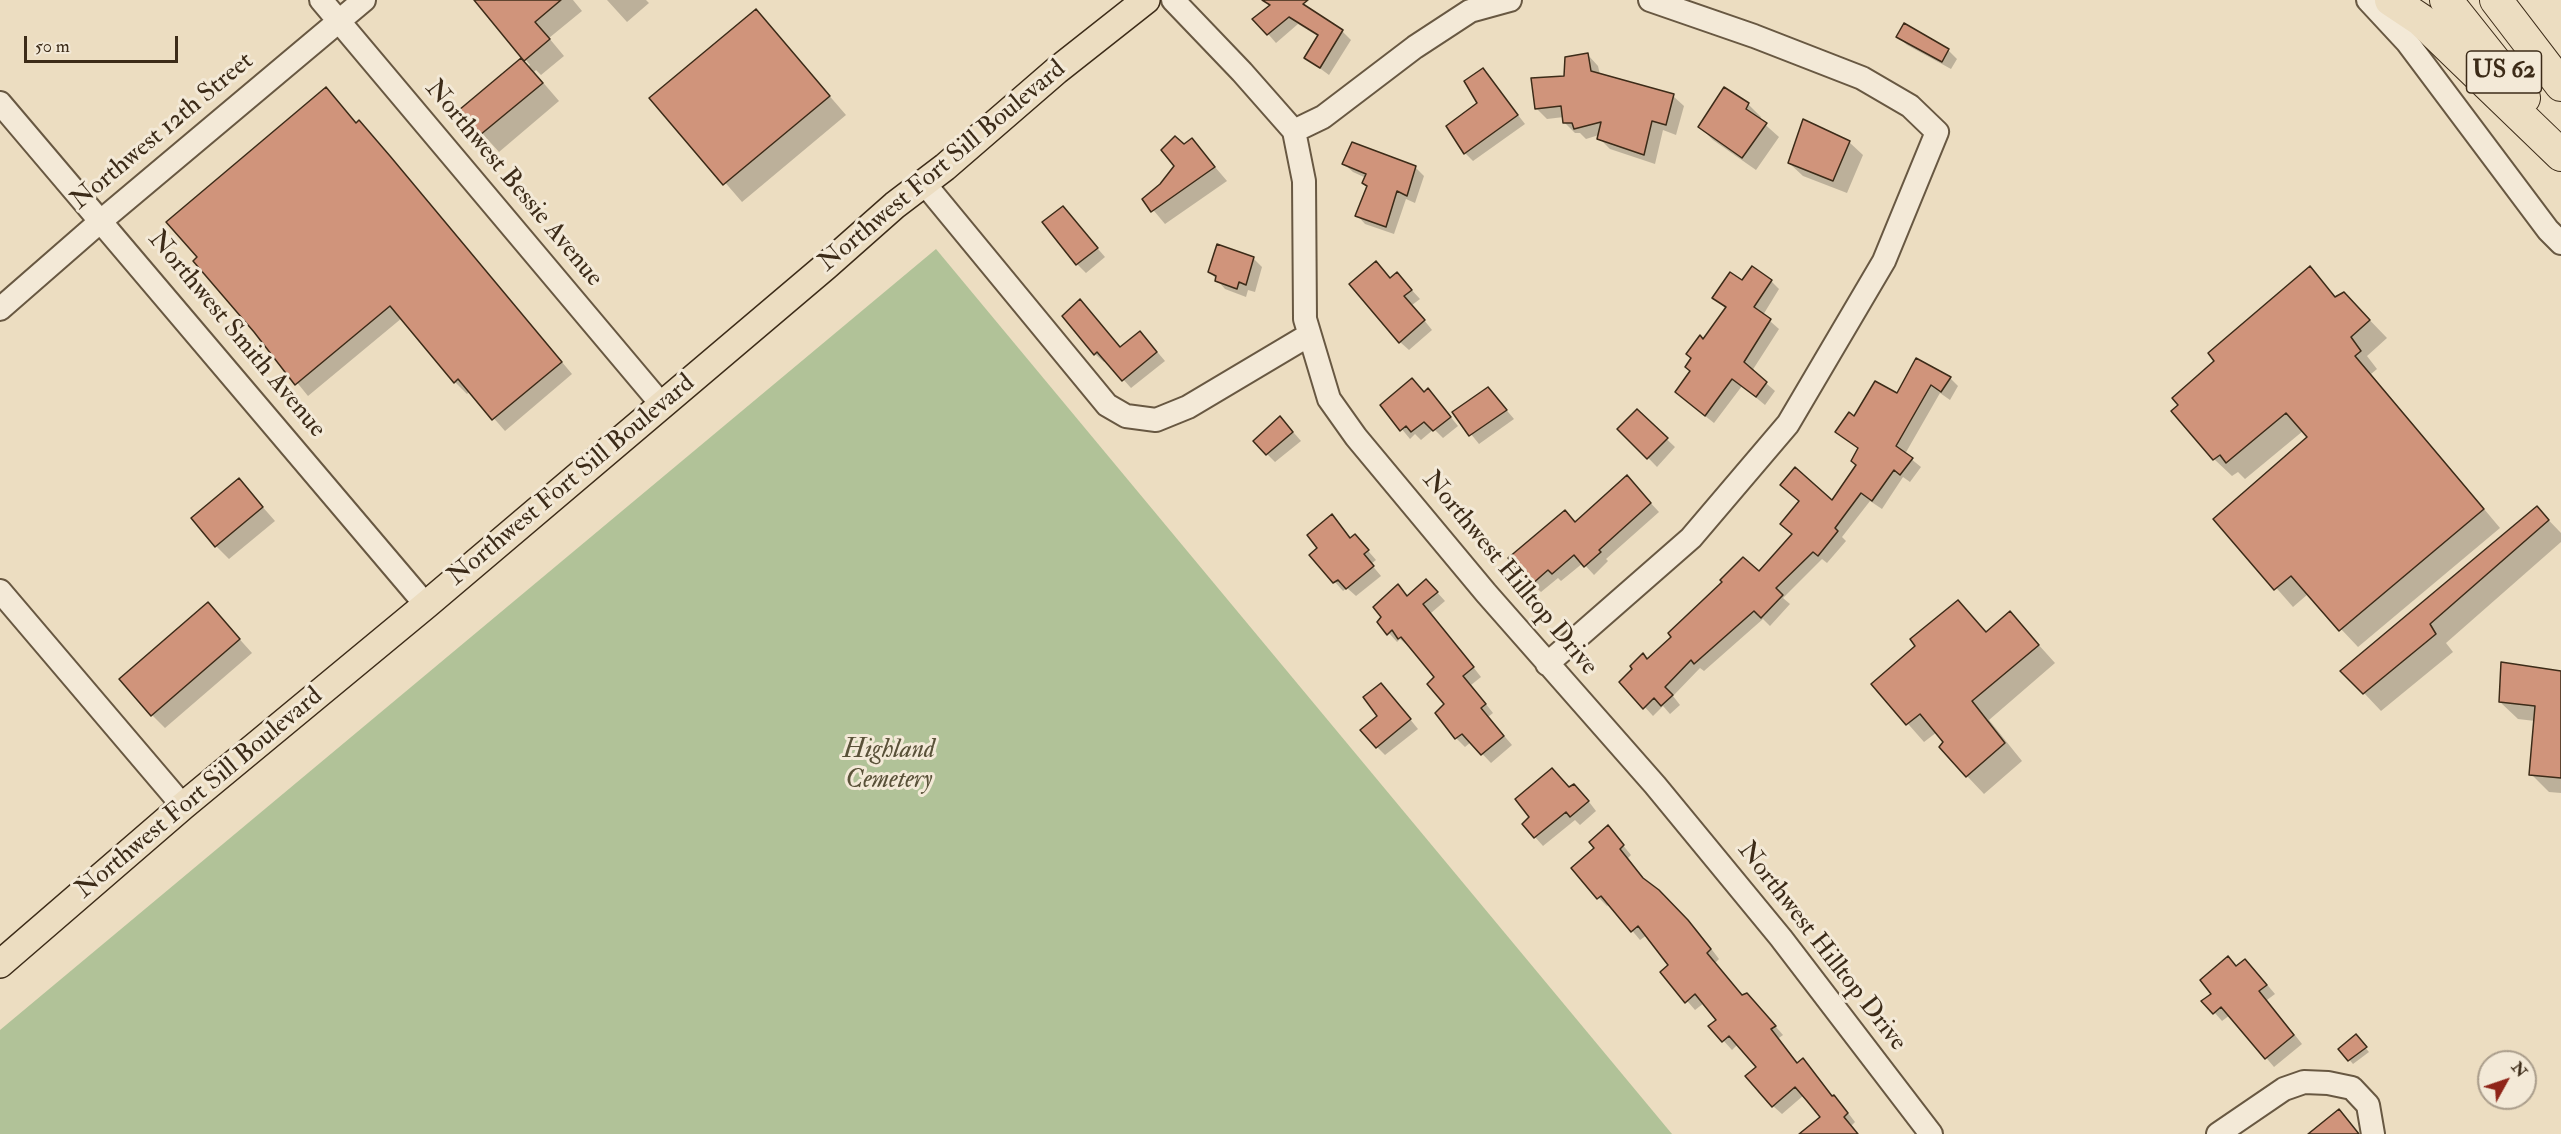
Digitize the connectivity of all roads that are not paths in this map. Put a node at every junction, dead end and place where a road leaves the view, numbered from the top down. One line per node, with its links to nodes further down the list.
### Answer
1 (321, 0): 11 (street, Northwest Bessie Avenue)
2 (364, 0): 11 (street, Northwest 12th Street)
3 (1146, 0): 17 (main road, Northwest Fort Sill Boulevard)
4 (1173, 0): 14 (street)
5 (1510, 0): 14 (street)
6 (1650, 0): 25 (street)
7 (2368, 0): 19 (street)
8 (2391, 0): 16 (highway)
9 (2446, 0): 15 (highway, US 62)
10 (2502, 6): 12 (highway, US 62)
11 (339, 21): 18 (street, Northwest 12th Street); 22 (street, Northwest Bessie Avenue)
12 (2561, 85)
13 (0, 103): 18 (street, Northwest Smith Avenue)
14 (1294, 131): 21 (street, Northwest Hilltop Drive)
15 (2561, 145)
16 (2561, 155)
17 (924, 183): 21 (street); 22 (main road, Northwest Fort Sill Boulevard)
18 (102, 220): 20 (street, Northwest 12th Street); 24 (street, Northwest Smith Avenue)
19 (2554, 236)
20 (0, 309)
21 (1309, 335): 25 (street, Northwest Hilltop Drive)
22 (662, 405): 24 (main road, Northwest Fort Sill Boulevard)
23 (0, 591): 26 (street)
24 (426, 605): 26 (main road, Northwest Fort Sill Boulevard)
25 (1547, 664): 28 (street, Northwest Hilltop Drive)
26 (183, 806): 27 (main road, Northwest Fort Sill Boulevard)
27 (0, 964)
28 (1931, 1134)
29 (2218, 1134): 30 (street)
30 (2373, 1134)

